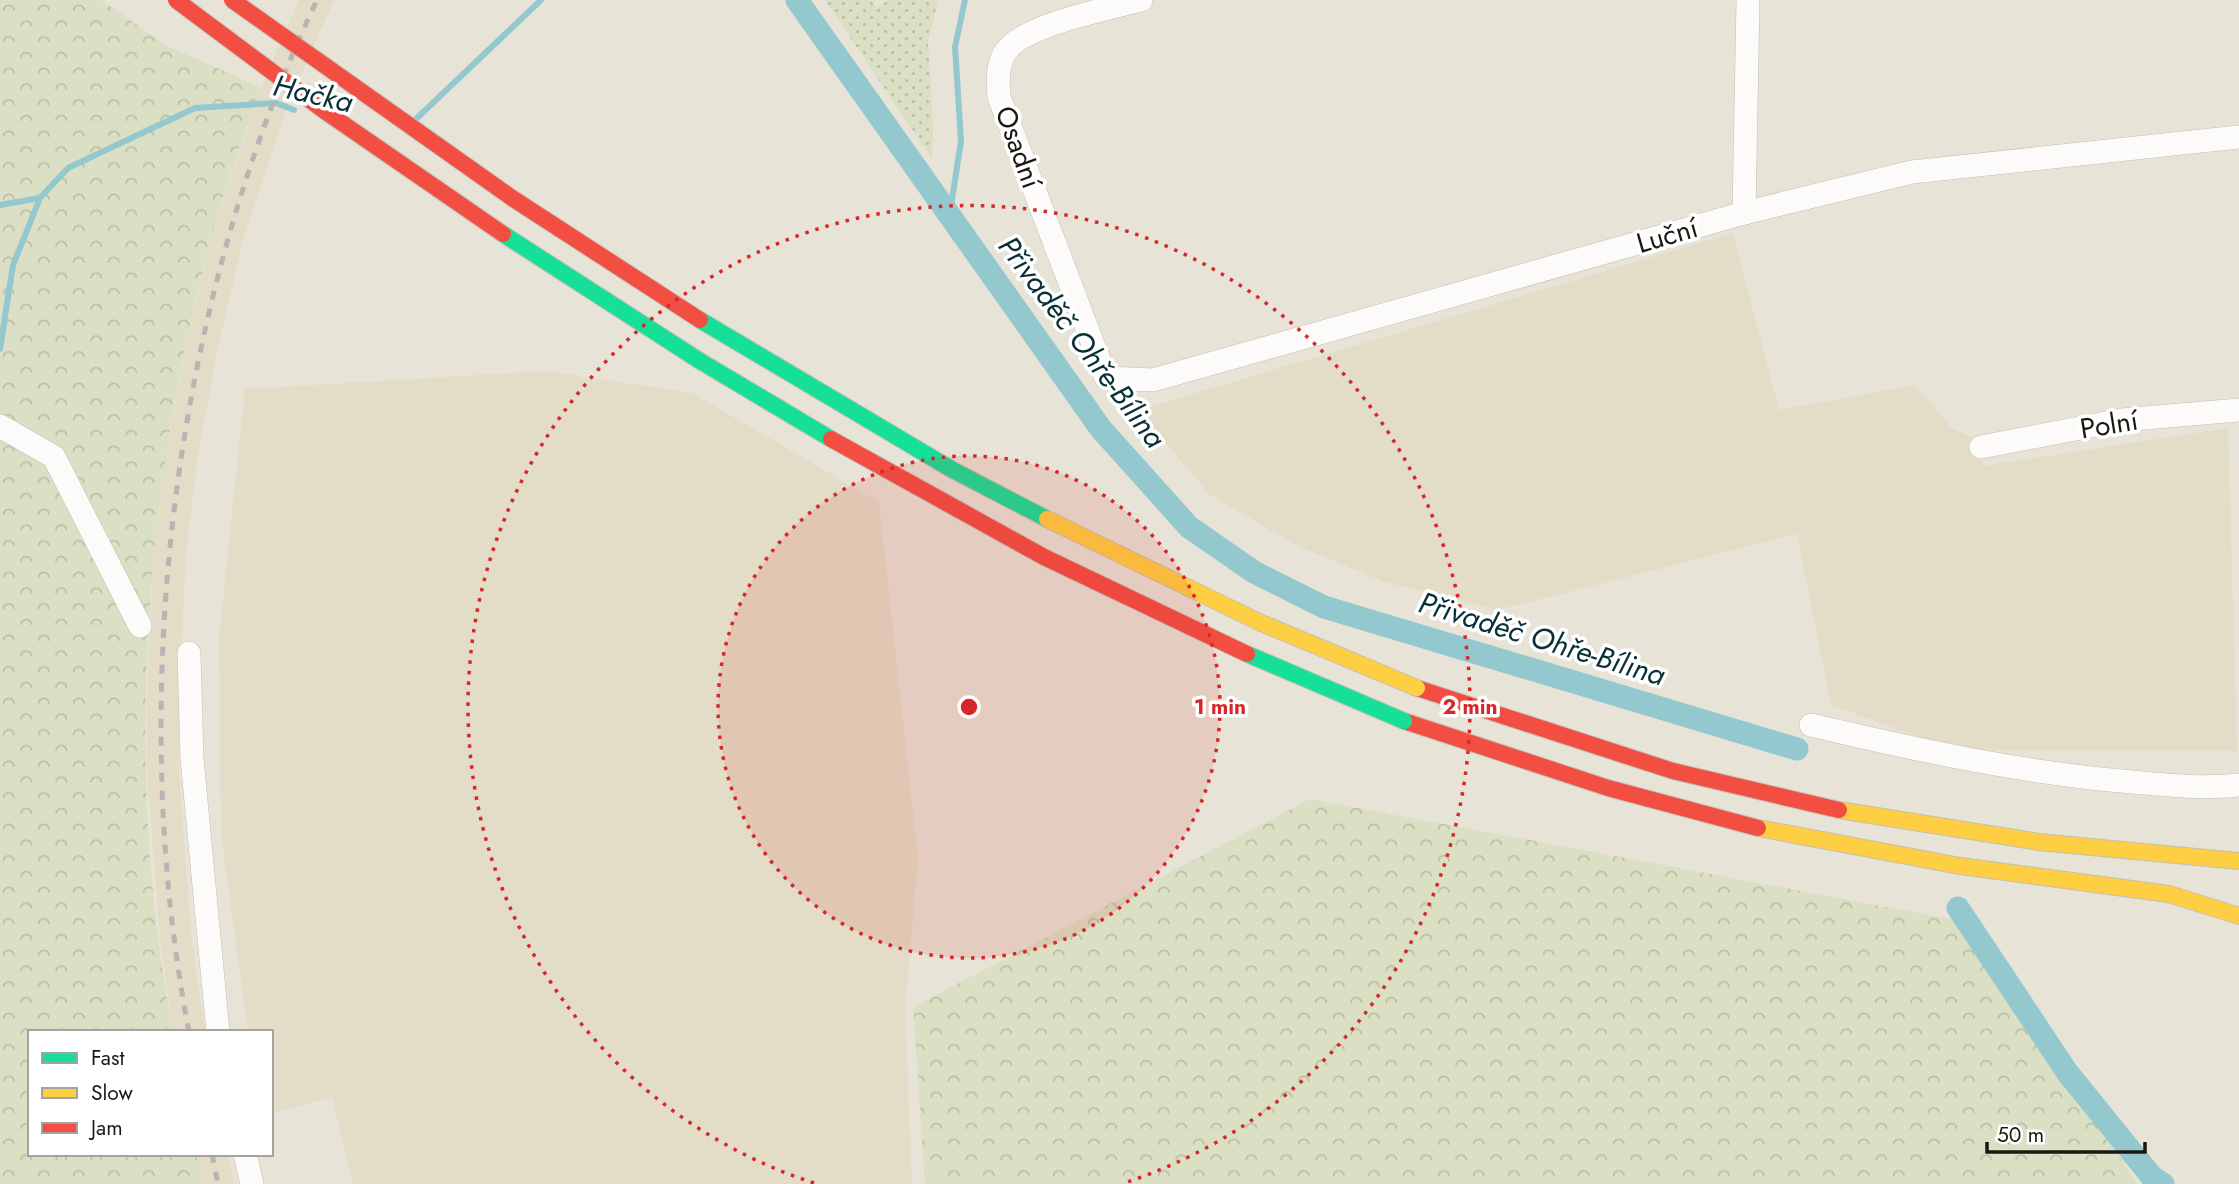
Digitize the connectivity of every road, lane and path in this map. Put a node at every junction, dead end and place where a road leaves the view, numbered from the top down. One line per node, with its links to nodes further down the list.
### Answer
1 (176, 0): 18 (highway, bridge)
2 (232, 0): 16 (highway, bridge)
3 (1141, 0): 7 (street, Osadní)
4 (1748, 0): 6 (street)
5 (2239, 137): 6 (street, Luční)
6 (1744, 213): 7 (street, Luční)
7 (1106, 378)
8 (2239, 410): 10 (street, Polní)
9 (0, 426): 11 (street)
10 (1981, 447)
11 (140, 626)
12 (189, 653): 21 (street)
13 (1811, 725): 14 (street)
14 (2239, 785)
15 (2239, 854): 16 (highway)
16 (2199, 859): 17 (highway)
17 (2239, 861)
18 (2145, 890): 19 (highway); 20 (highway)
19 (2218, 893)
20 (2239, 916)
21 (218, 1030)
22 (245, 1156): 23 (street)
23 (252, 1184)

